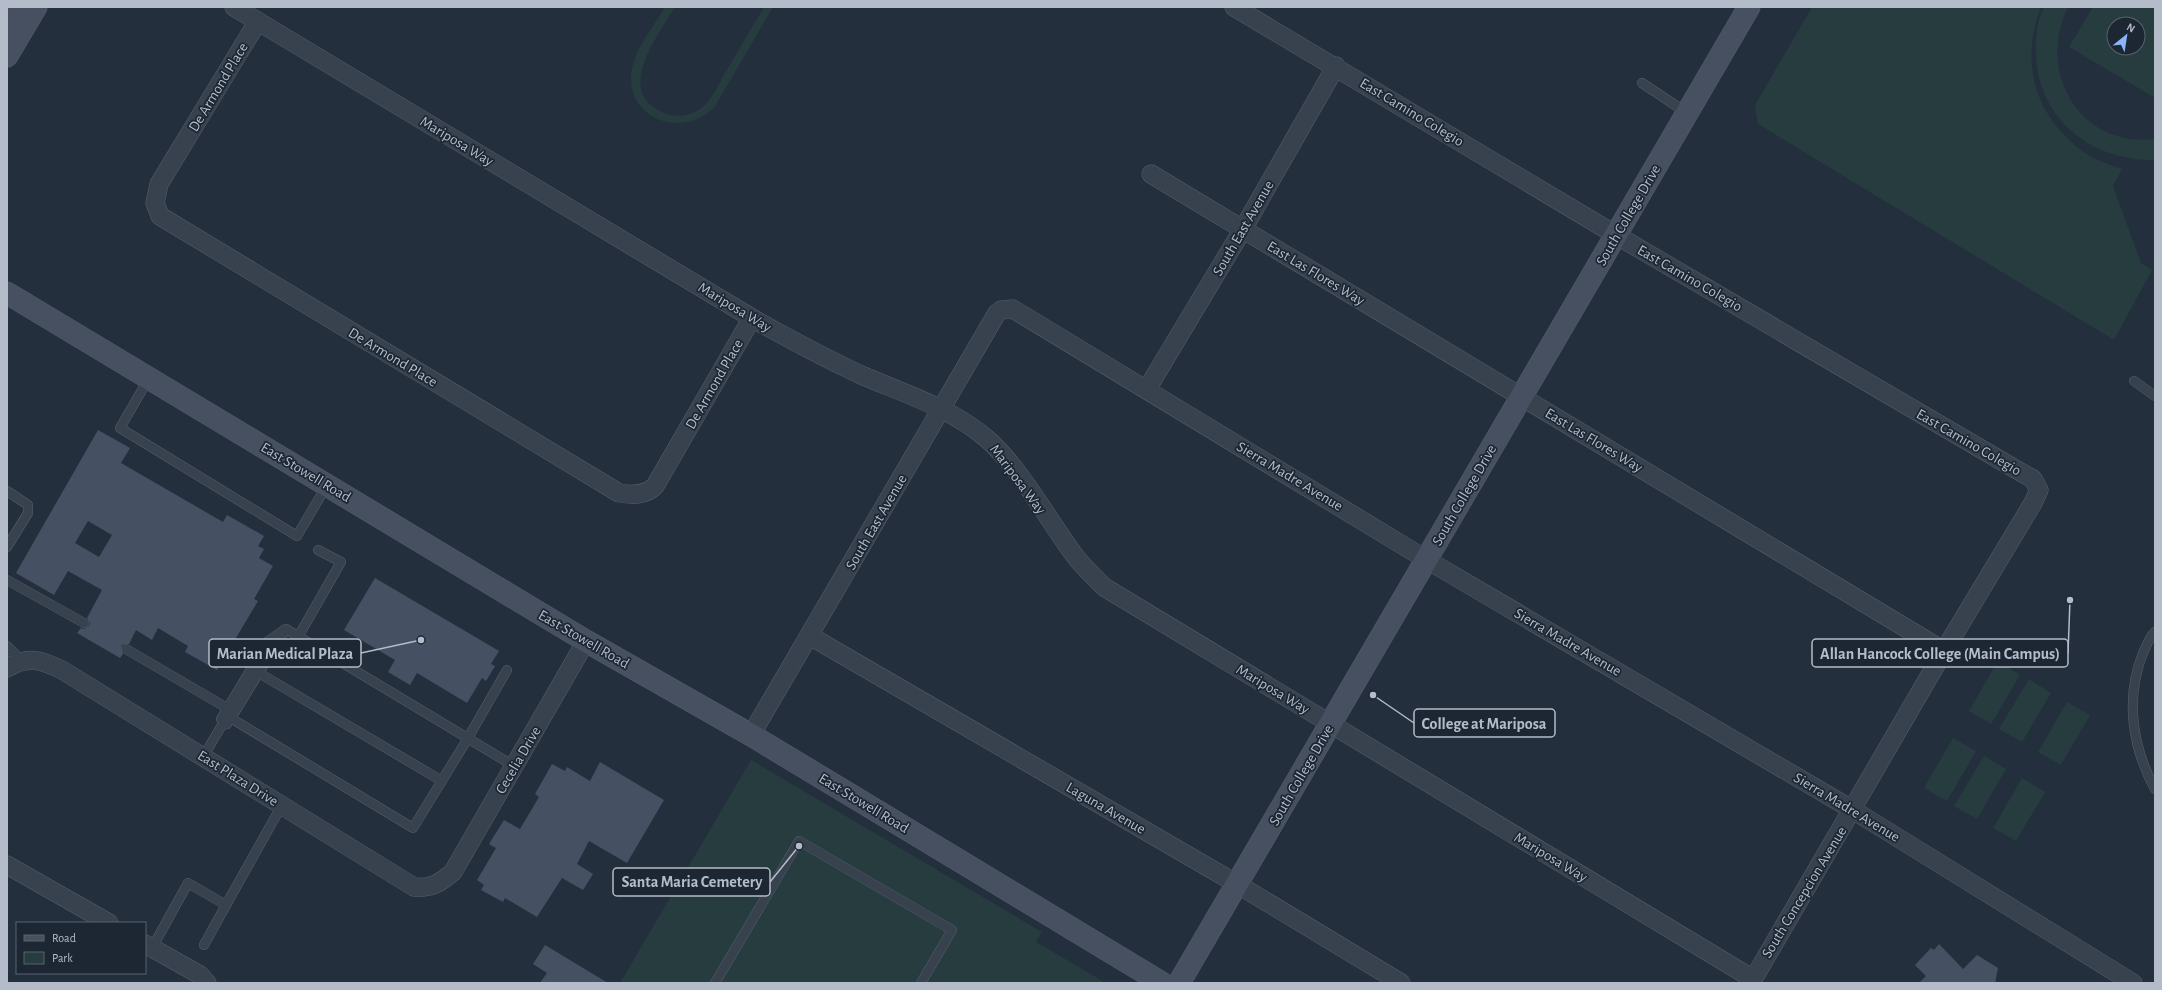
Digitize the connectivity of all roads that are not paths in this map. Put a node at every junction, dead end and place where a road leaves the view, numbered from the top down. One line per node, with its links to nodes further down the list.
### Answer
1 (16, 7): 6 (main road)
2 (36, 7): 8 (main road)
3 (234, 7): 7 (street, Mariposa Way)
4 (1234, 7): 9 (street, East Camino Colegio)
5 (1749, 7): 11 (main road, South College Drive)
6 (7, 21)
7 (258, 22): 17 (street, Mariposa Way); 17 (street, De Armond Place)
8 (7, 56)
9 (1336, 66): 13 (street, South East Avenue); 14 (street, East Camino Colegio)
10 (1642, 83): 11 (lane)
11 (1687, 113): 14 (main road, South College Drive)
12 (1151, 174): 13 (street, East Las Flores Way)
13 (1243, 229): 20 (street, South East Avenue); 22 (street, East Las Flores Way)
14 (1616, 235): 22 (main road, South College Drive); 25 (street, East Camino Colegio)
15 (7, 293): 18 (main road, East Stowell Road)
16 (1001, 310): 20 (street, Sierra Madre Avenue); 23 (street, South East Avenue)
17 (752, 318): 23 (street, Mariposa Way)
18 (149, 378): 24 (main road, East Stowell Road); 24 (lane)
19 (2134, 381): 21 (lane)
20 (1147, 389): 29 (street, Sierra Madre Avenue)
21 (2155, 396)
22 (1522, 397): 29 (main road, South College Drive); 39 (street, East Las Flores Way)
23 (941, 409): 34 (street, South East Avenue); 44 (street, Mariposa Way)
24 (327, 485): 36 (main road, East Stowell Road)
25 (2039, 490): 39 (street, South Concepcion Avenue)
26 (7, 491): 27 (lane)
27 (7, 547)
28 (318, 550): 35 (lane)
29 (1426, 560): 44 (main road, South College Drive); 52 (street, Sierra Madre Avenue)
30 (7, 580): 31 (lane)
31 (84, 623)
32 (286, 629): 35 (lane); 42 (lane); 43 (lane)
33 (2155, 632): 50 (lane)
34 (810, 636): 45 (street, South East Avenue); 55 (street, Laguna Avenue)
35 (298, 637): 46 (lane)
36 (586, 641): 45 (main road, East Stowell Road); 48 (street, Cecelia Drive)
37 (7, 646): 40 (lane)
38 (126, 649): 43 (lane)
39 (1944, 651): 52 (street, South Concepcion Avenue)
40 (19, 663): 47 (street, East Plaza Drive)
41 (507, 670): 46 (lane)
42 (259, 673): 43 (lane); 49 (lane)
43 (227, 714): 47 (lane); 49 (lane)
44 (1330, 724): 55 (main road, South College Drive); 60 (street, Mariposa Way)
45 (751, 735): 64 (main road, East Stowell Road)
46 (468, 738): 48 (lane); 49 (lane)
47 (203, 757): 51 (street, East Plaza Drive)
48 (514, 766): 54 (street, Cecelia Drive)
49 (442, 781)
50 (2155, 789)
51 (282, 805): 54 (street, East Plaza Drive); 56 (lane)
52 (1853, 810): 60 (street, South Concepcion Avenue); 67 (street, Sierra Madre Avenue)
53 (7, 865): 57 (street)
54 (447, 878)
55 (1237, 884): 65 (main road, South College Drive); 66 (street, Laguna Avenue)
56 (226, 905): 58 (lane); 59 (lane)
57 (107, 922)
58 (204, 945)
59 (149, 946): 61 (street)
60 (1752, 981)
61 (208, 983)
62 (716, 983): 63 (lane)
63 (921, 983)
64 (1162, 983)
65 (1179, 983)
66 (1401, 983)
67 (2133, 983)

